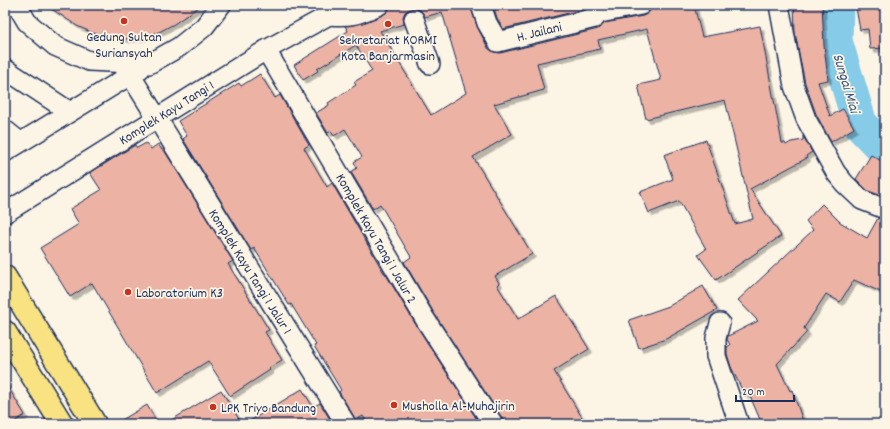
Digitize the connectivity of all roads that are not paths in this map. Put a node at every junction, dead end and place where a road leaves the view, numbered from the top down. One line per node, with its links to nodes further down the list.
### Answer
1 (17, 5): 10 (street)
2 (221, 5): 10 (street)
3 (379, 5): 7 (street)
4 (481, 5): 5 (street, H. Jailani)
5 (641, 5)
6 (779, 5): 18 (street)
7 (329, 10): 9 (street, Komplek Kayu Tangi 1)
8 (414, 19): 11 (street)
9 (266, 50): 15 (street, Komplek Kayu Tangi 1); 27 (street, Komplek Kayu Tangi 1 Jalur 2)
10 (149, 64): 13 (street)
11 (430, 64)
12 (5, 69): 14 (street)
13 (131, 76): 14 (street); 15 (street, Komplek Kayu Tangi 1 Jalur 1)
14 (70, 112): 17 (street)
15 (156, 117): 19 (street, Komplek Kayu Tangi 1); 26 (street, Komplek Kayu Tangi 1 Jalur 1)
16 (5, 130): 17 (street)
17 (13, 147)
18 (885, 209)
19 (5, 213)
20 (5, 277): 25 (highway)
21 (720, 323): 28 (street)
22 (5, 332): 23 (highway)
23 (12, 356): 24 (highway)
24 (62, 424)
25 (95, 424)
26 (346, 424)
27 (493, 424)
28 (739, 424)

